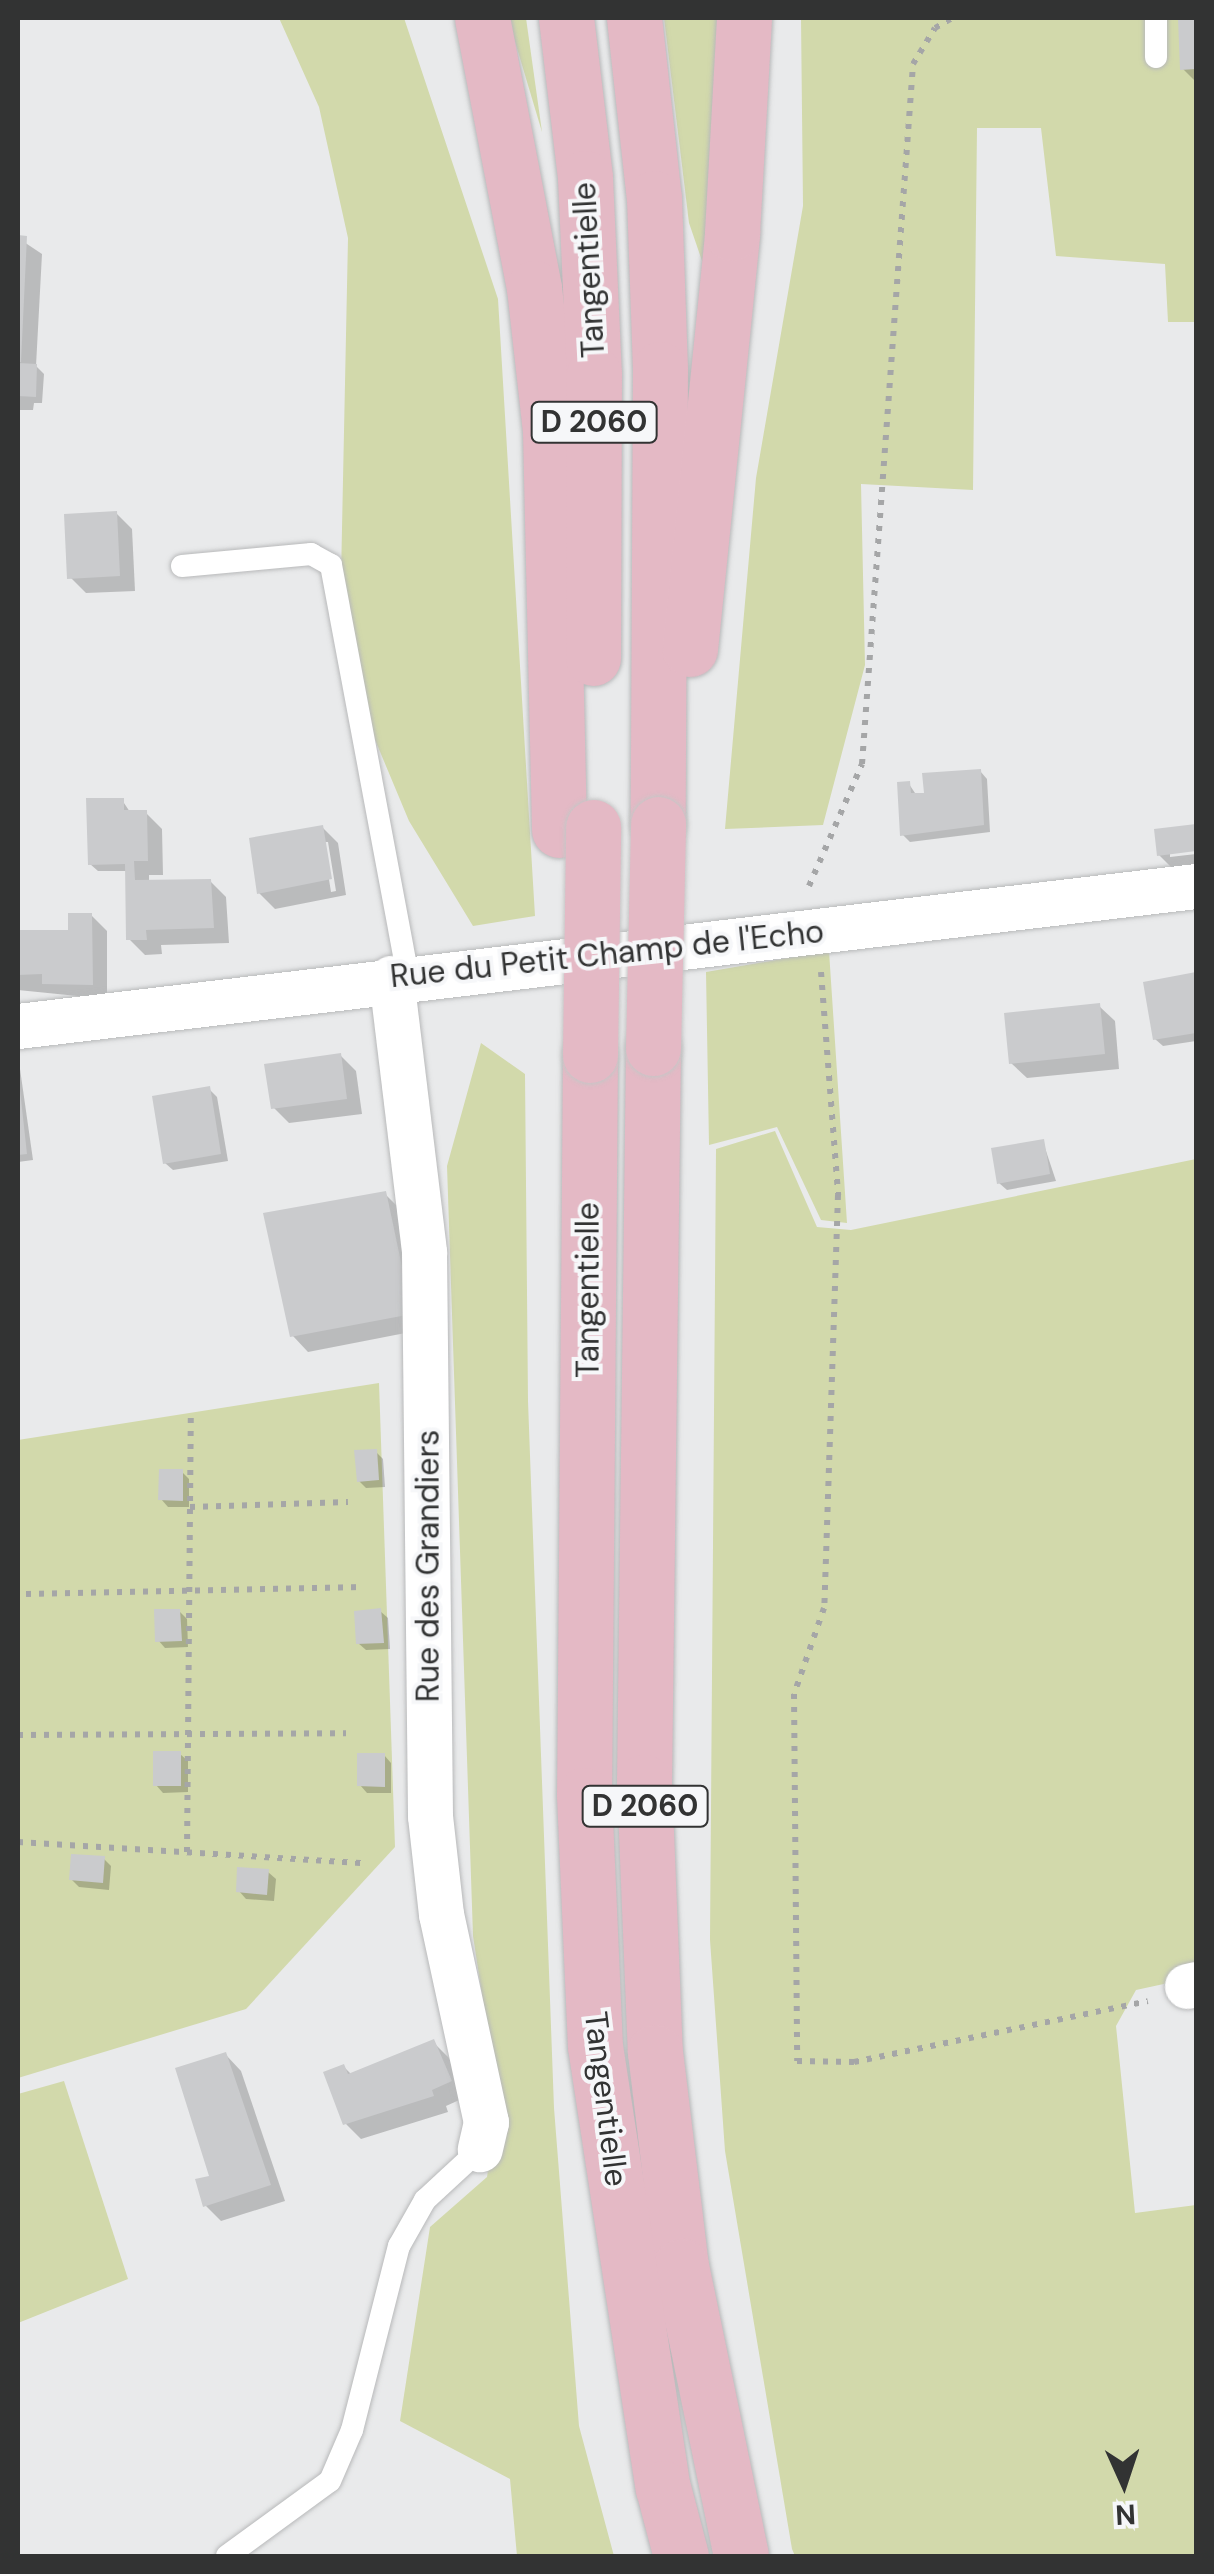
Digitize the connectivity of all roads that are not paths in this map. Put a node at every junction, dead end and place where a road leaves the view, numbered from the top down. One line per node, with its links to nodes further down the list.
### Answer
1 (482, 18): 9 (main road)
2 (566, 18): 9 (main road, Tangentielle / D 2060)
3 (634, 18): 8 (main road, Tangentielle / D 2060)
4 (744, 18): 8 (main road)
5 (1156, 18): 6 (lane)
6 (1156, 57)
7 (182, 566): 11 (lane)
8 (657, 757): 16 (main road, Tangentielle / D 2060, bridge)
9 (576, 829): 15 (main road, Tangentielle / D 2060, bridge)
10 (1196, 886): 11 (street, Rue du Petit Champ de l'Echo)
11 (399, 977): 12 (street, Rue du Petit Champ de l'Echo); 13 (street, Rue des Grandiers)
12 (18, 1026)
13 (480, 2149): 14 (lane)
14 (227, 2556)
15 (680, 2556)
16 (741, 2556)

